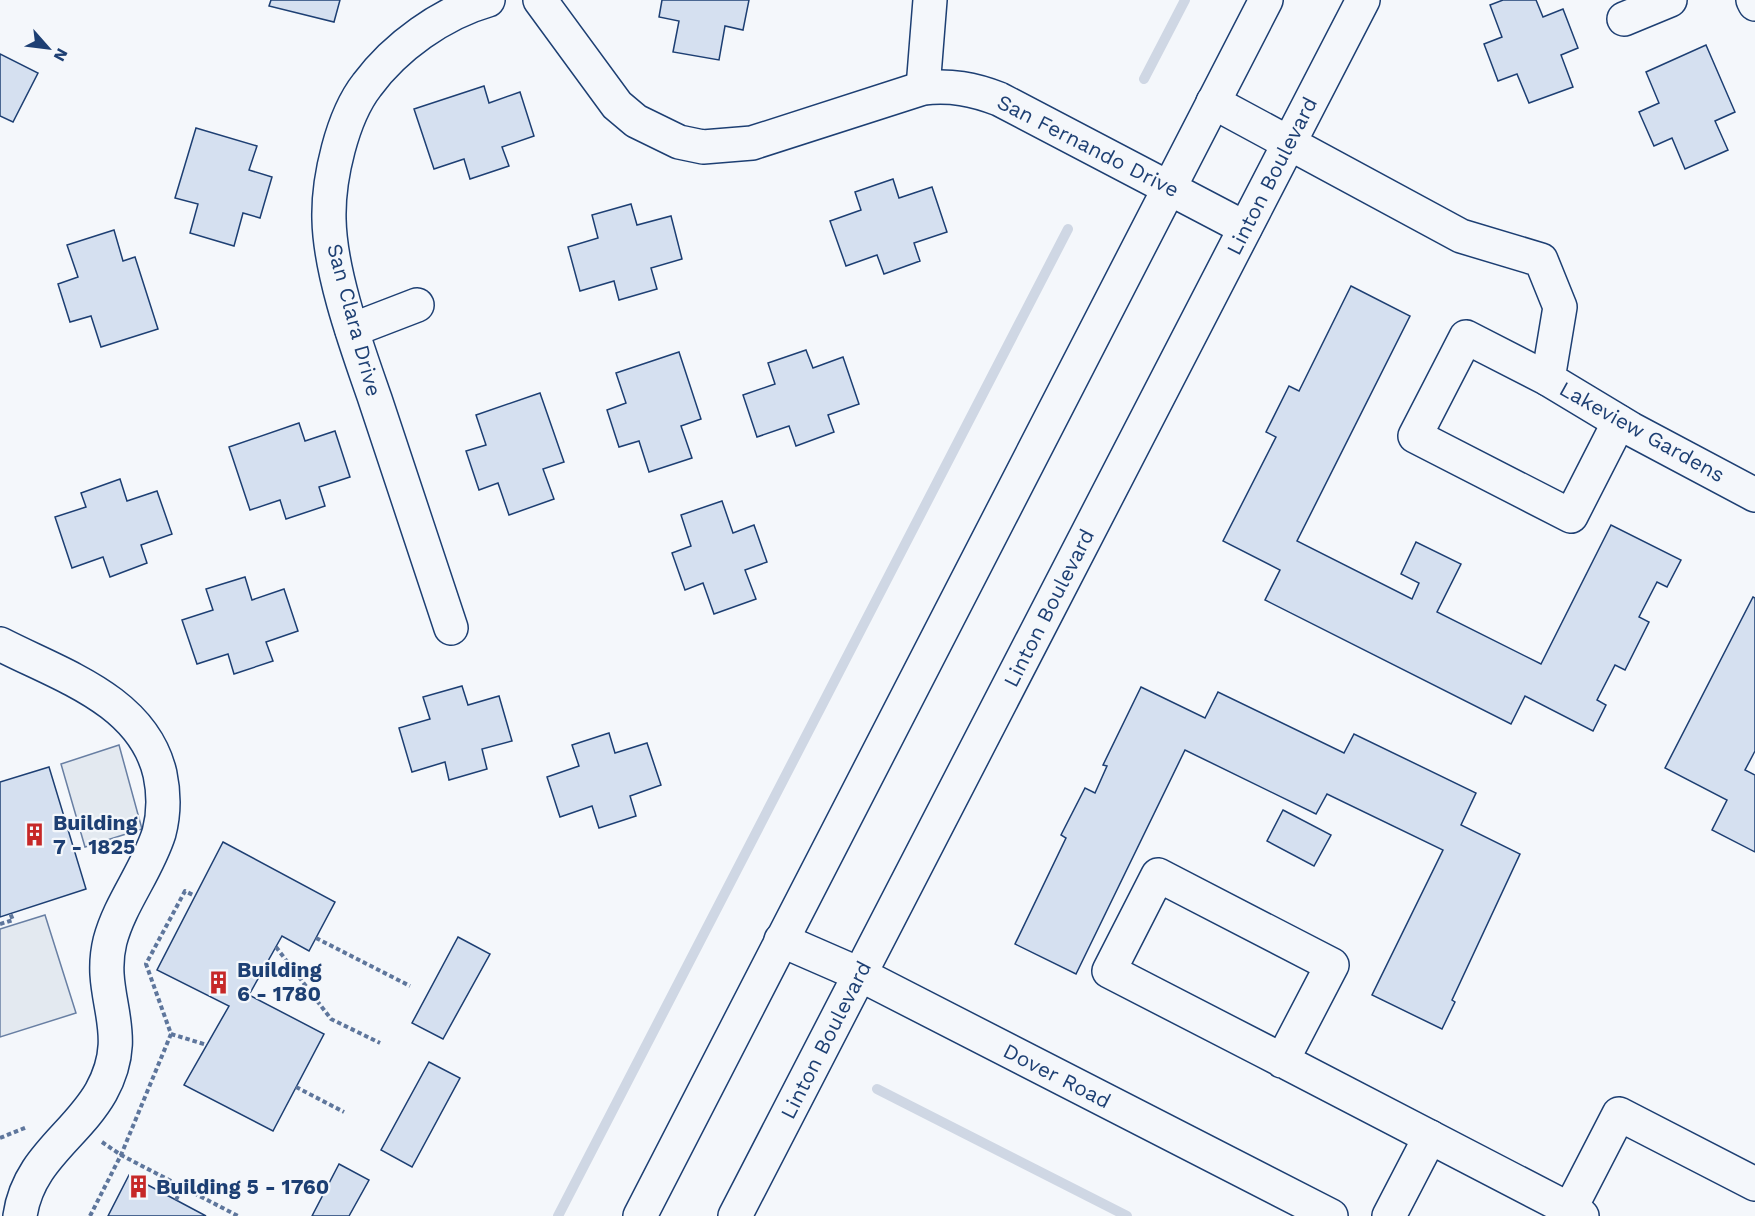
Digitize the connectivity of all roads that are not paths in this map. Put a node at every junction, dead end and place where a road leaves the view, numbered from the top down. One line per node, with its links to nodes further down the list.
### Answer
1 (488, 0): 14 (street, San Clara Drive)
2 (540, 0): 8 (street, San Fernando Drive)
3 (930, 0): 8 (street)
4 (1266, 0): 9 (street)
5 (1364, 0): 10 (street, Linton Boulevard)
6 (1670, 0): 7 (street)
7 (1624, 19)
8 (923, 88): 11 (street, San Fernando Drive)
9 (1213, 102): 10 (street, Lakeview Gardens); 11 (street)
10 (1288, 145): 12 (street, Linton Boulevard); 15 (street, Lakeview Gardens)
11 (1169, 187): 12 (street, San Fernando Drive); 20 (street)
12 (1245, 228): 21 (street, Linton Boulevard)
13 (417, 304): 14 (street)
14 (352, 330): 18 (street, San Clara Drive)
15 (1548, 379): 16 (street, Lakeview Gardens); 16 (street)
16 (1619, 422): 17 (street, Lakeview Gardens)
17 (1755, 495)
18 (452, 628)
19 (0, 644): 26 (street)
20 (781, 940): 21 (street, Dover Road); 27 (street)
21 (860, 974): 28 (street, Linton Boulevard); 29 (street, Dover Road)
22 (1282, 1060): 22 (street); 23 (street)
23 (1430, 1137): 25 (street); 30 (street)
24 (1755, 1184): 25 (street)
25 (1576, 1213)
26 (20, 1216)
27 (640, 1216)
28 (735, 1216)
29 (1331, 1216)
30 (1389, 1216)

